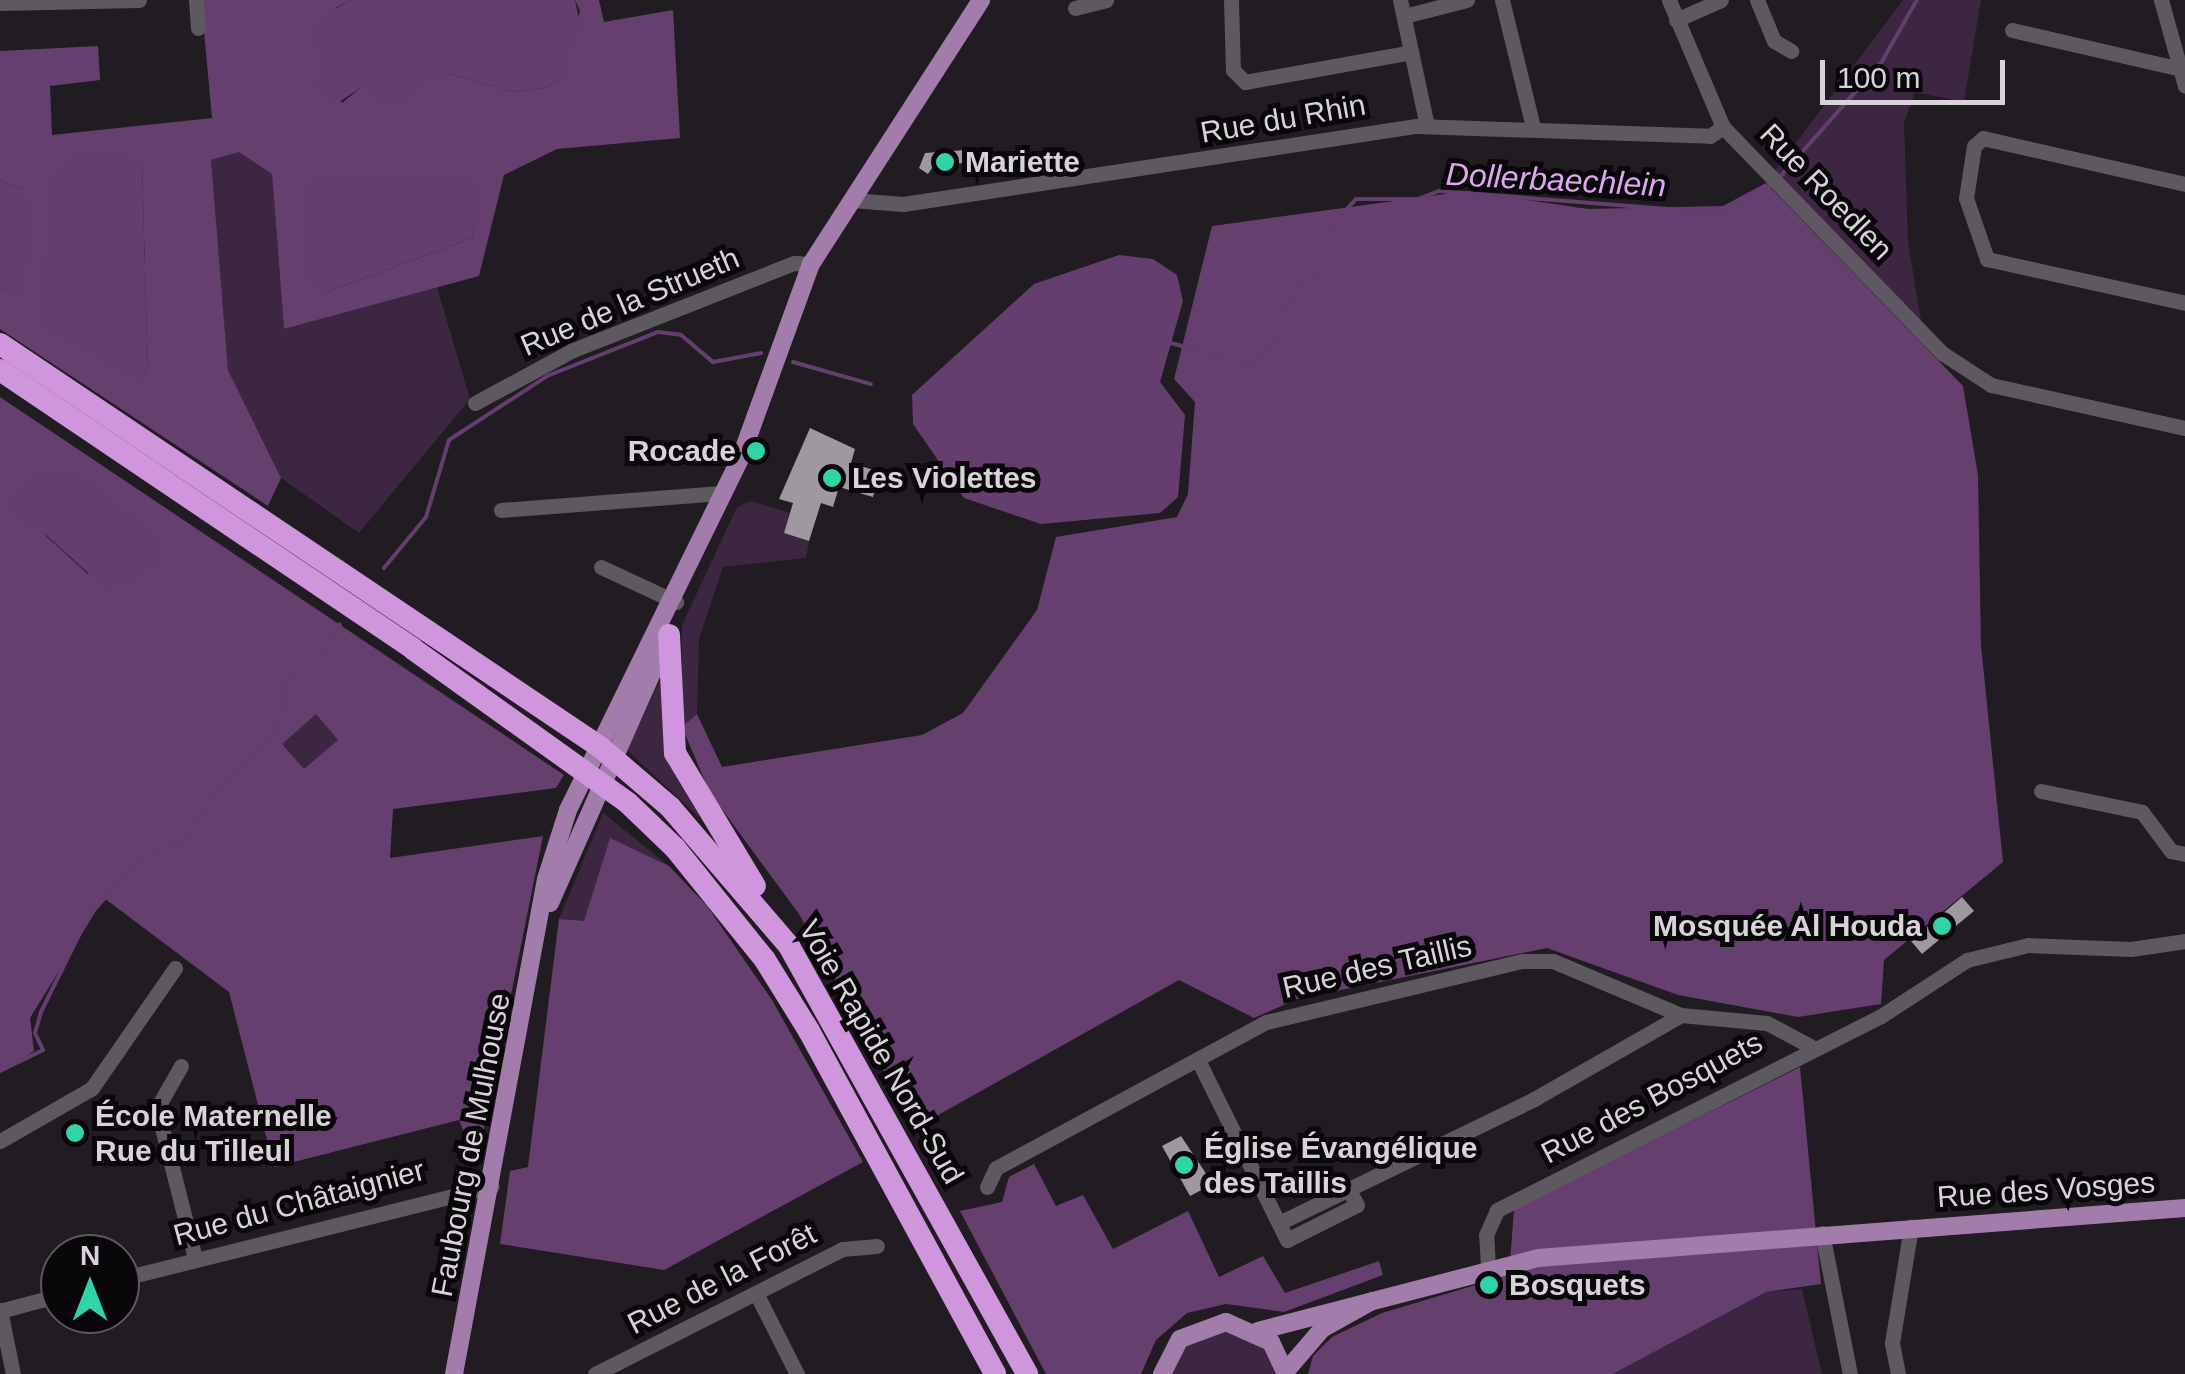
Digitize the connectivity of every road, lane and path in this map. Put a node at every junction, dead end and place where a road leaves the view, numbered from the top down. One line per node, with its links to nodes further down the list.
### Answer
1 (139, 0): 12 (street)
2 (196, 0): 16 (street)
3 (981, 0): 25 (main road, Faubourg de Mulhouse)
4 (1106, 0): 13 (street)
5 (1230, 0): 18 (street)
6 (1467, 0): 14 (street)
7 (1502, 0): 22 (street)
8 (1669, 0): 15 (street, Rue Roedlen)
9 (1721, 0): 15 (street)
10 (1757, 0): 19 (street)
11 (2161, 0): 20 (street)
12 (0, 2)
13 (1075, 8)
14 (1401, 8): 18 (street)
15 (1676, 20): 23 (street, Rue Roedlen)
16 (198, 28)
17 (2012, 30): 20 (street)
18 (1411, 52): 21 (street)
19 (1791, 52)
20 (2184, 76)
21 (1427, 126): 22 (street, Rue du Rhin); 25 (street, Rue du Rhin)
22 (1534, 127): 23 (street, Rue du Rhin)
23 (1723, 127): 31 (street, Rue Roedlen)
24 (2185, 184): 27 (street)
25 (852, 200): 26 (main road, Faubourg de Mulhouse)
26 (810, 264): 30 (street, Rue de la Strueth); 32 (main road, Faubourg de Mulhouse)
27 (2185, 304)
28 (0, 344): 37 (highway, Voie Rapide Nord-Sud)
29 (0, 370): 38 (highway, Voie Rapide Nord-Sud)
30 (475, 404)
31 (2185, 428)
32 (724, 493): 33 (street); 35 (main road, Faubourg de Mulhouse)
33 (501, 510)
34 (600, 567): 35 (street)
35 (676, 602): 36 (main road, Faubourg de Mulhouse); 37 (main road, Faubourg de Mulhouse)
36 (668, 635): 37 (main road, Faubourg de Mulhouse); 42 (highway)
37 (608, 753): 38 (main road, Faubourg de Mulhouse); 42 (highway, Voie Rapide Nord-Sud)
38 (594, 778): 49 (main road, Faubourg de Mulhouse); 70 (highway, Voie Rapide Nord-Sud)
39 (2041, 791): 40 (street)
40 (2185, 854)
41 (2185, 941): 45 (street, Rue des Bosquets)
42 (788, 946): 71 (highway, Voie Rapide Nord-Sud)
43 (175, 968): 48 (street)
44 (1681, 1015): 45 (street, Rue des Taillis); 46 (street, Rue des Taillis); 51 (street)
45 (1810, 1046): 58 (street, Rue des Bosquets)
46 (1198, 1060): 50 (street, Rue des Taillis); 53 (street)
47 (181, 1066): 57 (street)
48 (0, 1141)
49 (492, 1186): 57 (street, Rue du Châtaignier); 67 (main road, Faubourg de Mulhouse)
50 (987, 1188)
51 (1348, 1189): 53 (street); 53 (street)
52 (2185, 1208): 54 (main road, Rue des Vosges)
53 (1279, 1223)
54 (1911, 1227): 55 (main road, Rue des Vosges); 74 (street)
55 (1822, 1233): 58 (main road, Rue des Vosges); 73 (street)
56 (877, 1246): 60 (street, Rue de la Forêt)
57 (195, 1258): 59 (street, Rue du Châtaignier)
58 (1488, 1268): 61 (main road, Rue des Vosges)
59 (140, 1273)
60 (756, 1292): 68 (street, Rue de la Forêt); 69 (street)
61 (1376, 1298): 64 (main road); 65 (main road)
62 (40, 1300): 63 (street)
63 (0, 1311): 66 (street)
64 (1258, 1332): 65 (main road); 72 (main road)
65 (1286, 1373)
66 (13, 1374)
67 (454, 1374)
68 (595, 1374)
69 (797, 1374)
70 (996, 1374)
71 (1027, 1374)
72 (1162, 1374)
73 (1850, 1374)
74 (1898, 1374)

